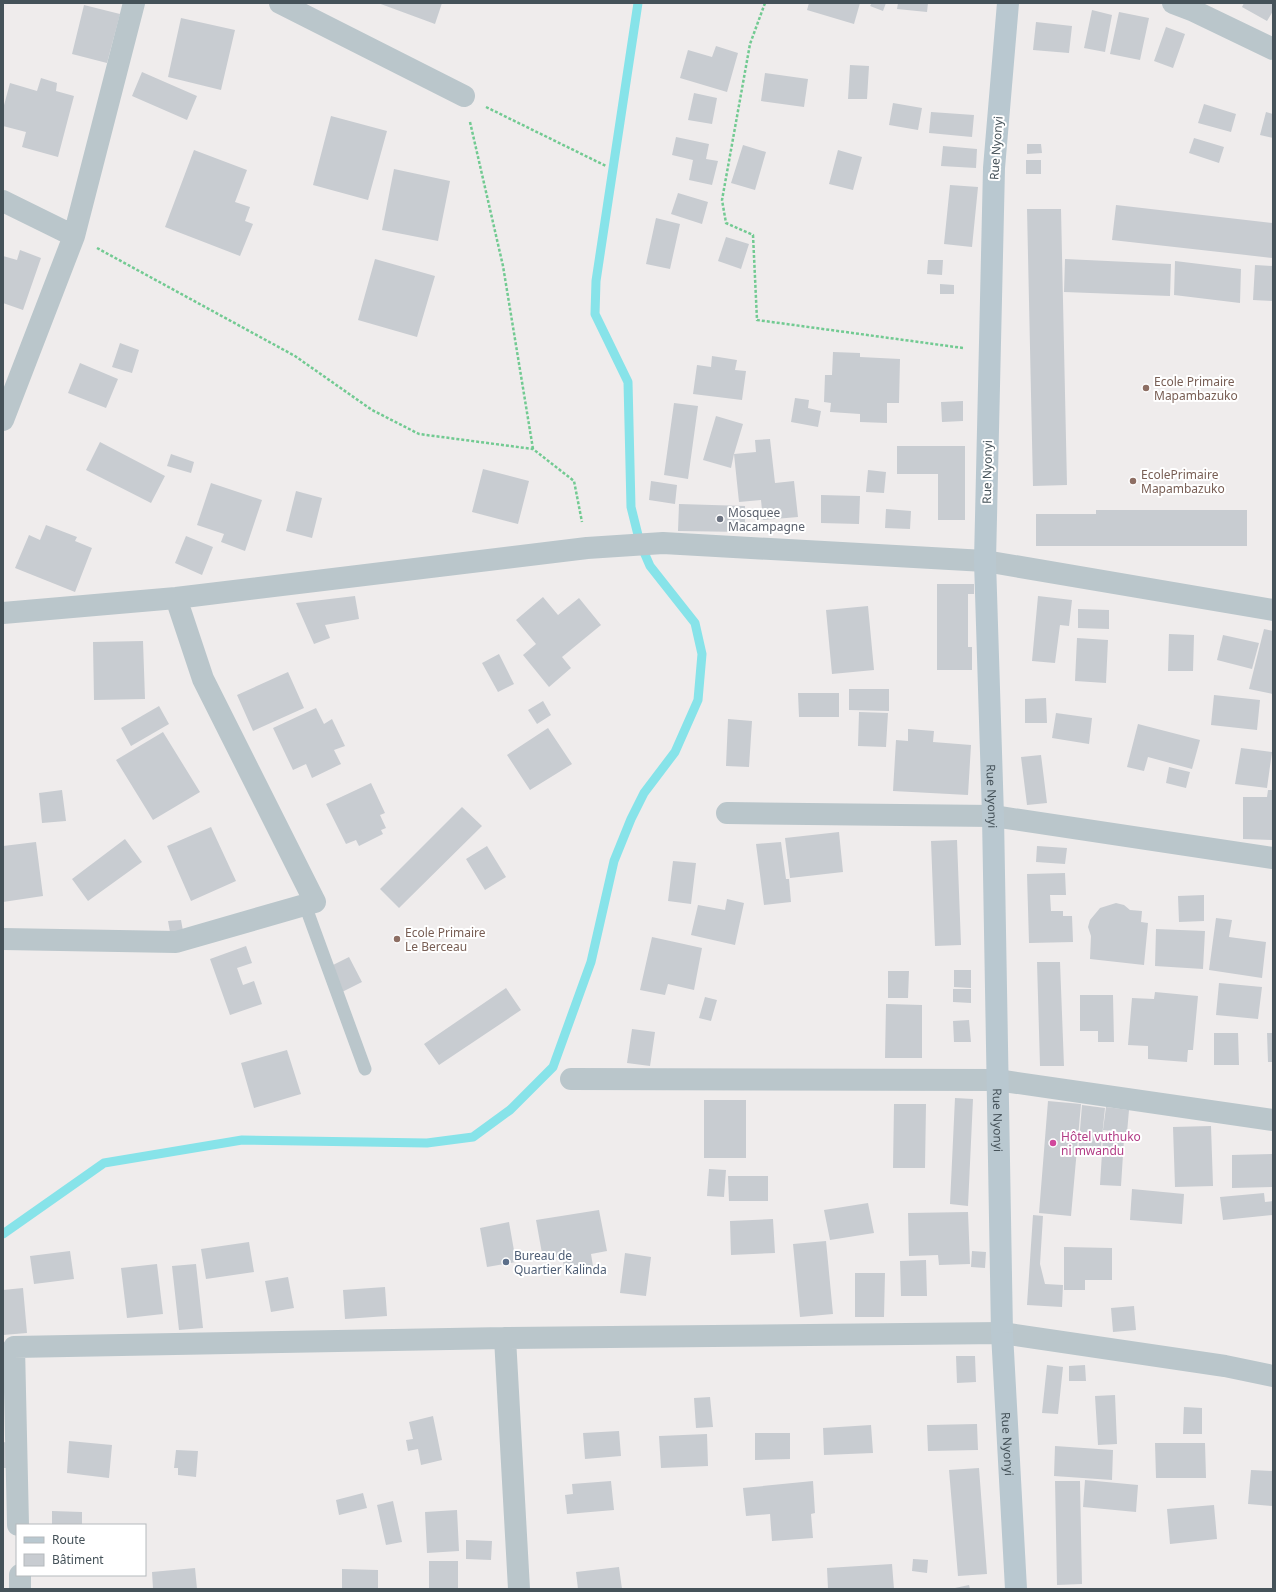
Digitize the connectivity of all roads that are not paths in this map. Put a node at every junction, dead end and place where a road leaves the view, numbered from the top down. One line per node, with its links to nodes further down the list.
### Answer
1 (134, 3): 9 (street)
2 (280, 3): 7 (street)
3 (1008, 3): 11 (street, Rue Nyonyi)
4 (1173, 3): 5 (street)
5 (1195, 7): 6 (street)
6 (1273, 49)
7 (464, 96)
8 (3, 201): 9 (street)
9 (74, 236): 10 (street)
10 (3, 420)
11 (985, 561): 12 (street); 13 (street); 16 (street, Rue Nyonyi)
12 (176, 598): 14 (street); 18 (street)
13 (1273, 610)
14 (3, 612)
15 (727, 812): 16 (street)
16 (993, 816): 17 (street); 22 (street, Rue Nyonyi)
17 (1273, 858)
18 (305, 905): 19 (street); 20 (lane)
19 (3, 939)
20 (365, 1069)
21 (571, 1079): 22 (street)
22 (997, 1080): 23 (street); 24 (street, Rue Nyonyi)
23 (1273, 1120)
24 (1002, 1333): 25 (street); 26 (street); 31 (street, Rue Nyonyi)
25 (505, 1338): 27 (street); 30 (street)
26 (1273, 1376)
27 (18, 1524)
28 (20, 1576): 29 (street)
29 (20, 1589)
30 (519, 1589)
31 (1016, 1589)

